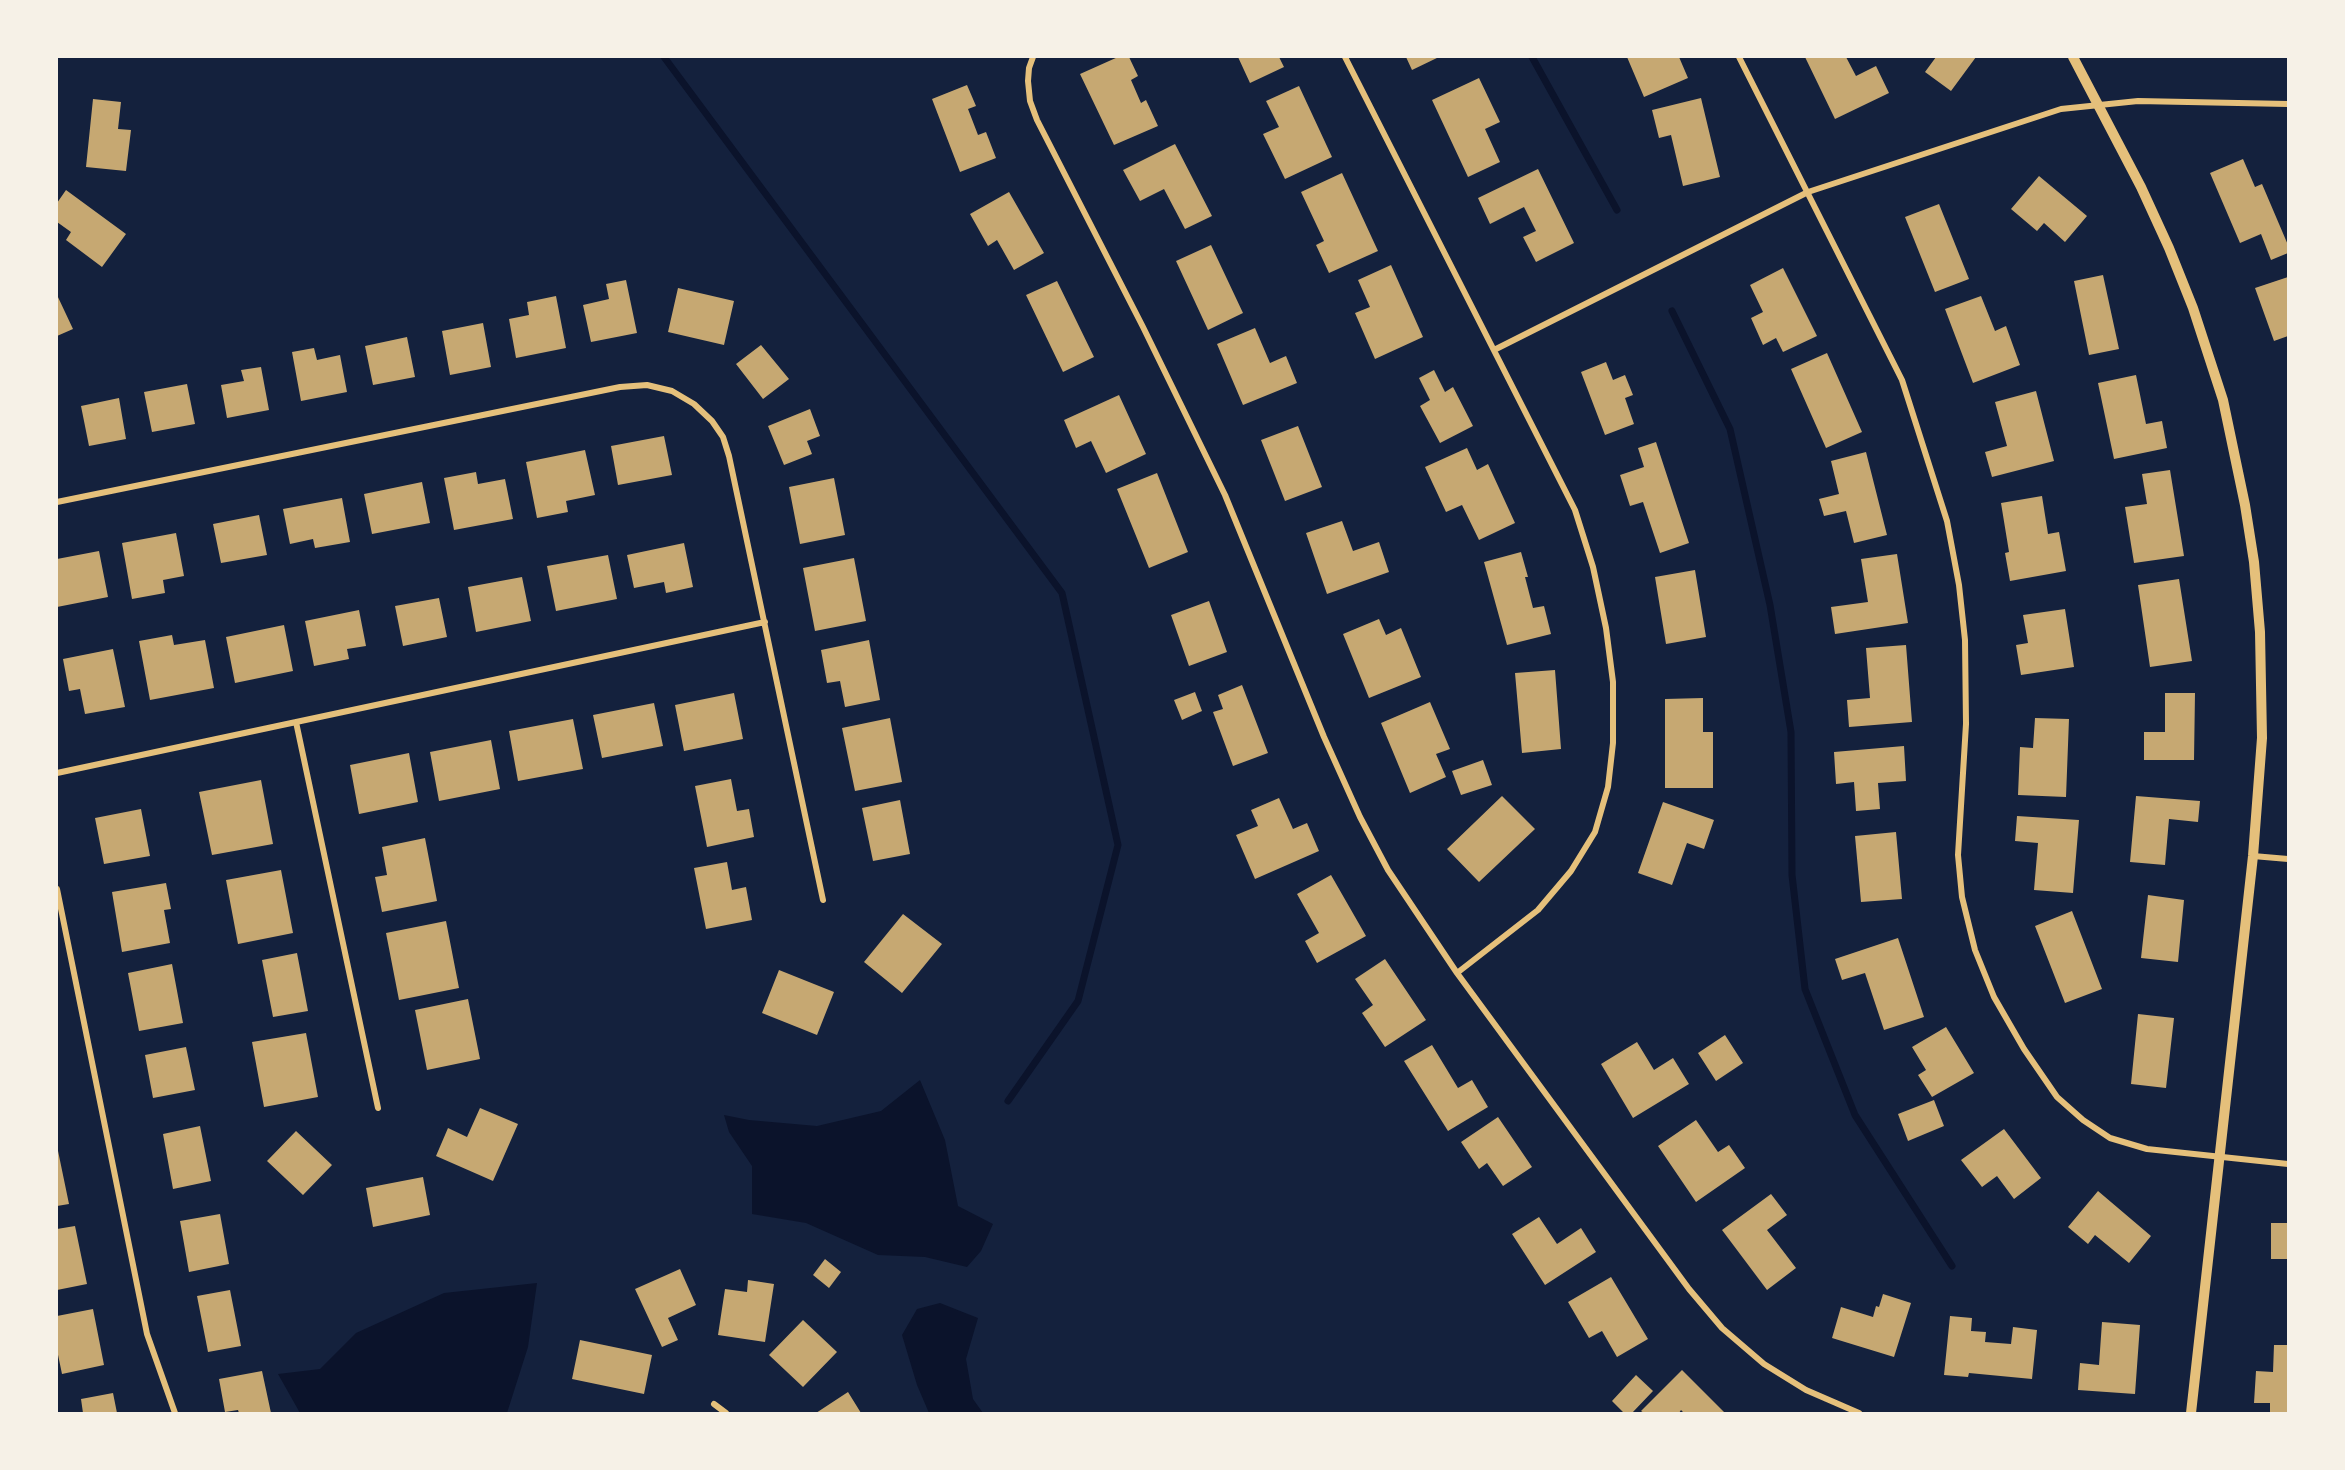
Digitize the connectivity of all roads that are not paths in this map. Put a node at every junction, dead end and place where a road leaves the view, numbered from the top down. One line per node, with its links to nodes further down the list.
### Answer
1 (1033, 57): 17 (street)
2 (1345, 57): 8 (street)
3 (1739, 57): 7 (street)
4 (2073, 57): 6 (street)
5 (2288, 104): 6 (street)
6 (2098, 105): 7 (street); 13 (street)
7 (1808, 192): 8 (street); 19 (street)
8 (1494, 350): 17 (street)
9 (57, 502): 10 (street)
10 (765, 622): 11 (street); 16 (street)
11 (296, 722): 12 (street); 18 (street)
12 (57, 773)
13 (2253, 856): 14 (street); 19 (street)
14 (2288, 859)
15 (57, 889): 22 (street)
16 (823, 900)
17 (1457, 973): 24 (street)
18 (378, 1108)
19 (2220, 1158): 20 (street); 25 (street)
20 (2288, 1164)
21 (714, 1404): 23 (street)
22 (175, 1413)
23 (726, 1413)
24 (1859, 1413)
25 (2192, 1413)

